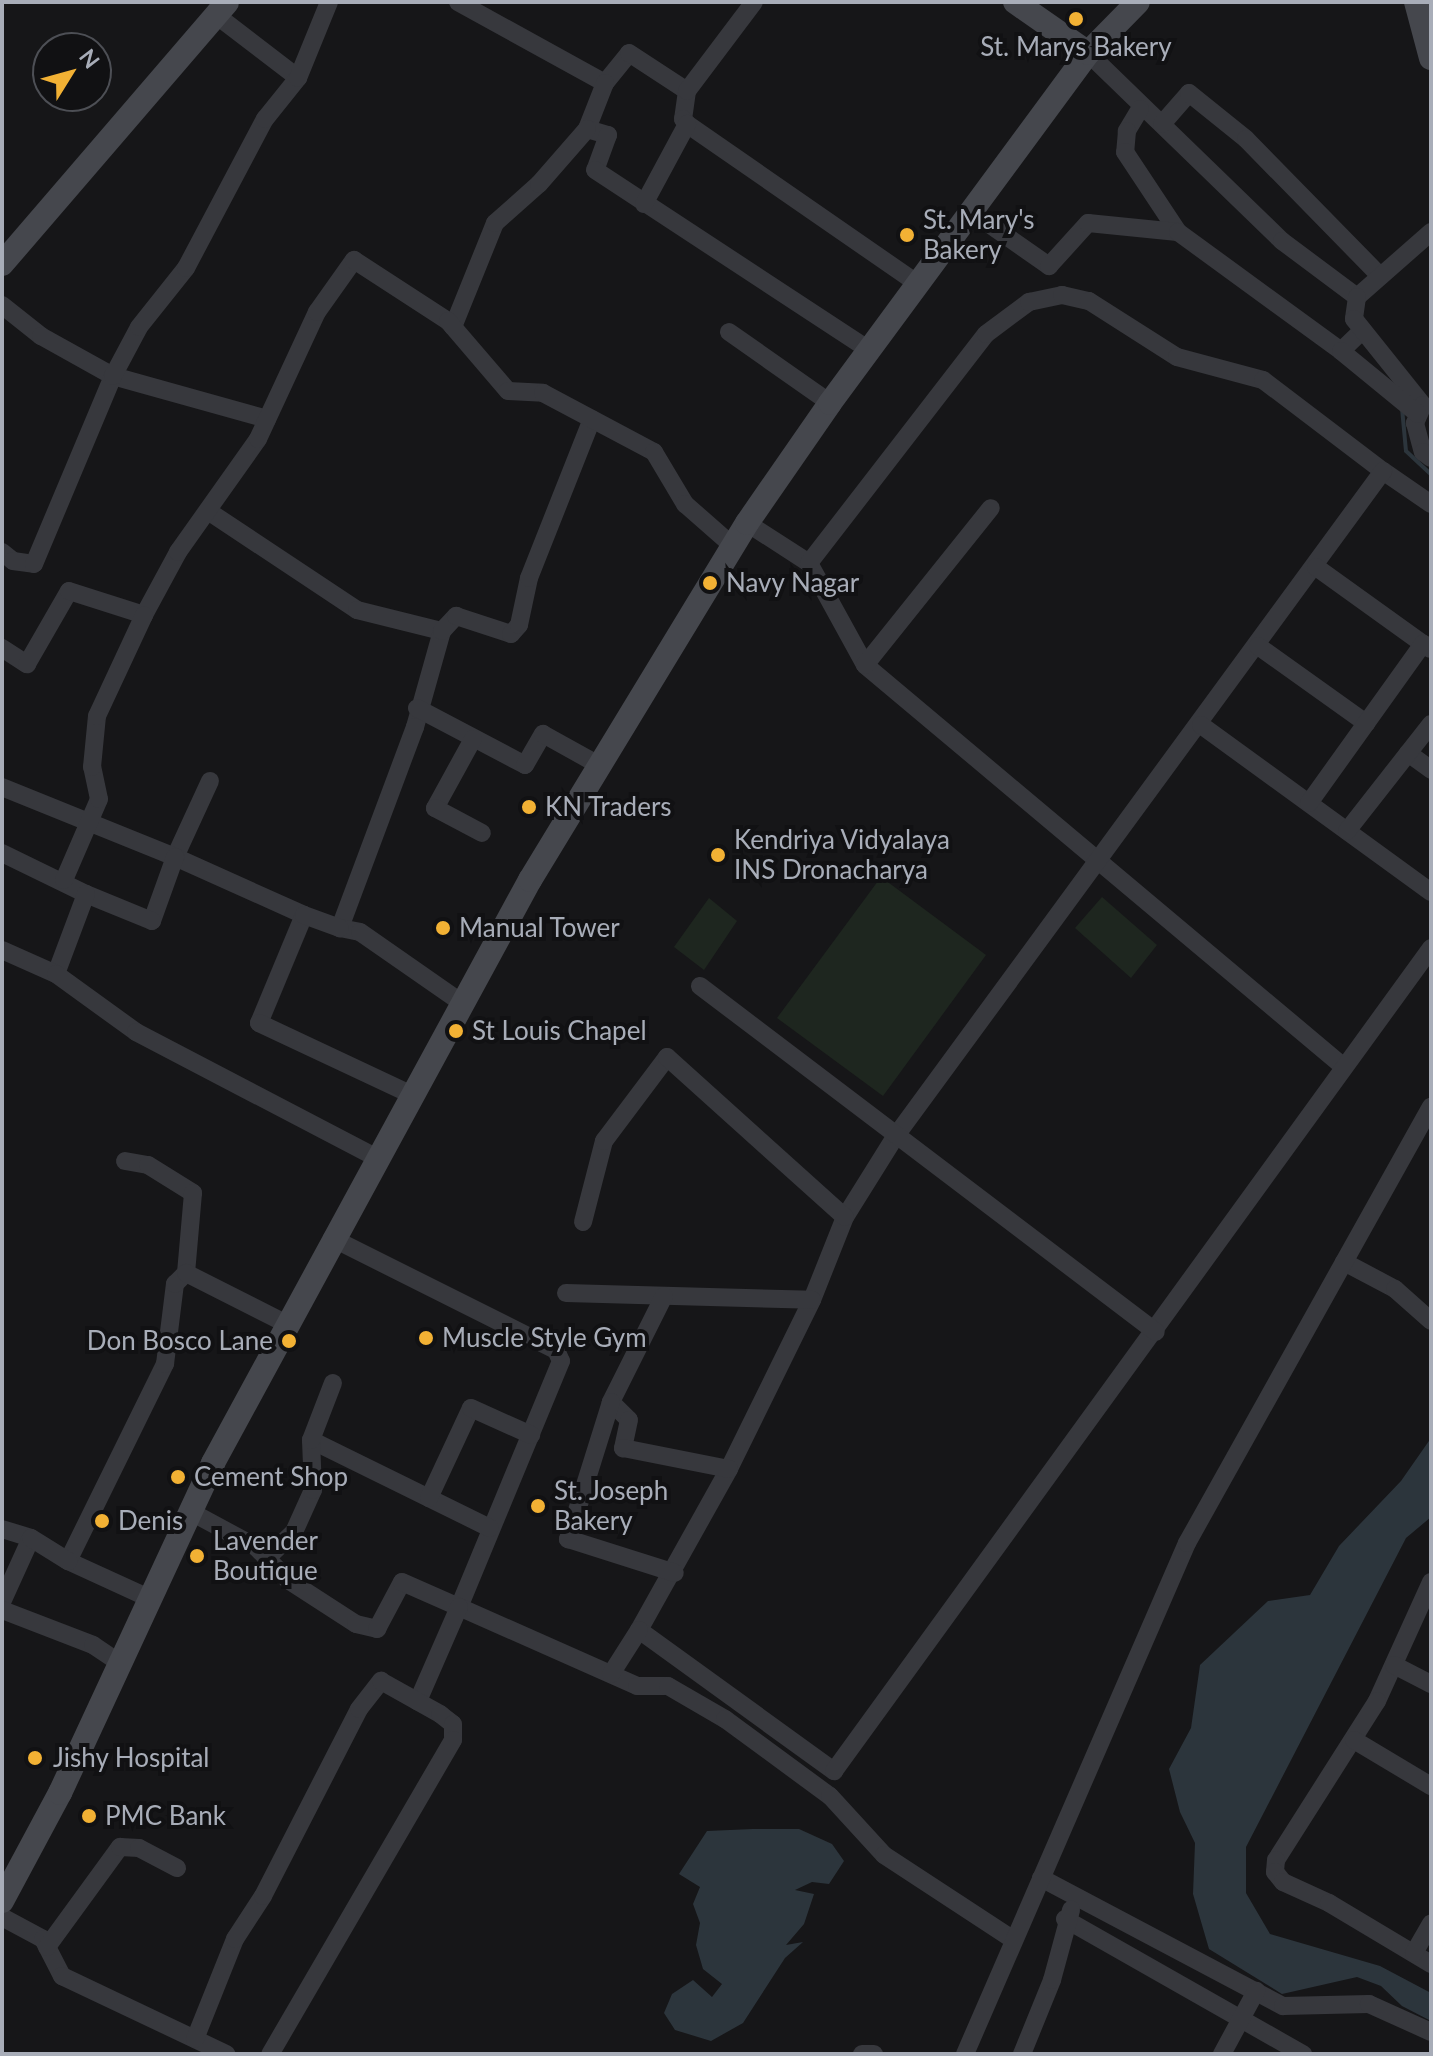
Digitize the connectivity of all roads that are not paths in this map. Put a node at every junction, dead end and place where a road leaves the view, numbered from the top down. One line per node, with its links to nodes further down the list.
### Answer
1 (329, 2): 10 (street)
2 (458, 2): 11 (street)
3 (754, 2): 12 (street)
4 (1015, 2): 8 (main road)
5 (1138, 2): 8 (main road)
6 (1416, 2): 9 (main road)
7 (221, 8): 10 (street); 21 (main road)
8 (1088, 53): 13 (street); 18 (main road)
9 (1431, 58)
10 (298, 78): 31 (street)
11 (605, 83): 12 (street); 16 (street)
12 (687, 91): 14 (street)
13 (1140, 109): 15 (street); 19 (street)
14 (687, 124): 17 (street); 23 (street)
15 (1162, 124): 22 (street); 24 (street)
16 (587, 129): 17 (street); 26 (street)
17 (644, 204): 29 (street)
18 (969, 210): 19 (street); 23 (main road)
19 (1178, 232): 30 (street)
20 (1431, 232): 22 (street)
21 (3, 261)
22 (1380, 276): 24 (street)
23 (915, 282): 29 (main road)
24 (1357, 297): 27 (street)
25 (2, 305): 31 (street)
26 (453, 327): 34 (street); 35 (street)
27 (1363, 330): 30 (street); 33 (street)
28 (729, 332): 32 (street)
29 (869, 350): 32 (main road)
30 (1341, 351): 33 (street)
31 (113, 376): 34 (street); 43 (street)
32 (830, 403): 41 (main road)
33 (1418, 414): 36 (street)
34 (267, 419): 40 (street)
35 (592, 419): 42 (street); 47 (street)
36 (1431, 458)
37 (1383, 471): 38 (street); 44 (street); 45 (street)
38 (1431, 504)
39 (991, 508): 51 (street)
40 (208, 511): 46 (street); 47 (street)
41 (747, 523): 42 (main road); 44 (street)
42 (733, 546): 58 (main road)
43 (2, 552)
44 (809, 563): 51 (street)
45 (1316, 567): 48 (street); 49 (street)
46 (144, 615): 50 (street); 63 (street)
47 (442, 631): 52 (street)
48 (1258, 646): 53 (street); 55 (street)
49 (1427, 647): 53 (street)
50 (2, 648)
51 (865, 665): 68 (street)
52 (417, 708): 56 (street); 73 (street)
53 (1366, 723): 62 (street)
54 (1431, 724): 57 (street)
55 (1201, 725): 62 (street); 68 (street)
56 (473, 739): 58 (street); 65 (street)
57 (1408, 753): 59 (street); 64 (street)
58 (599, 765): 78 (main road)
59 (1431, 770)
60 (210, 781): 67 (street)
61 (2, 787): 63 (street)
62 (1309, 803): 64 (street)
63 (91, 824): 67 (street); 69 (street)
64 (1347, 831): 70 (street)
65 (482, 833)
66 (2, 853): 69 (street)
67 (175, 857): 71 (street); 72 (street)
68 (1099, 865): 79 (street); 82 (street)
69 (64, 880): 71 (street)
70 (1431, 892)
71 (86, 894): 76 (street)
72 (304, 915): 73 (street); 80 (street)
73 (340, 928): 78 (street)
74 (1431, 948): 79 (street)
75 (2, 950): 76 (street)
76 (56, 974): 83 (street)
77 (700, 986): 82 (street)
78 (462, 1003): 80 (main road)
79 (1344, 1067): 95 (street)
80 (412, 1095): 83 (main road)
81 (1431, 1107): 88 (street)
82 (895, 1137): 85 (street); 95 (street)
83 (375, 1157): 87 (main road)
84 (125, 1161): 89 (street)
85 (845, 1217): 86 (street); 92 (street)
86 (583, 1222)
87 (332, 1238): 94 (main road); 98 (street)
88 (1344, 1262): 93 (street); 123 (street)
89 (186, 1273): 94 (street); 107 (street)
90 (566, 1293): 91 (street)
91 (664, 1296): 92 (street); 97 (street)
92 (812, 1300): 100 (street)
93 (1431, 1321)
94 (287, 1324): 102 (main road)
95 (1156, 1332): 114 (street)
96 (333, 1383): 99 (street)
97 (611, 1402): 100 (street); 108 (street)
98 (531, 1435): 101 (street); 103 (street)
99 (311, 1440): 101 (street); 106 (street)
100 (729, 1469): 108 (street)
101 (429, 1498): 103 (street)
102 (191, 1512): 106 (street); 110 (main road)
103 (490, 1528): 112 (street)
104 (2, 1529): 105 (street)
105 (31, 1538): 107 (street); 111 (street)
106 (267, 1558): 112 (street)
107 (68, 1561): 110 (street)
108 (675, 1573): 114 (street)
109 (1431, 1582): 116 (street)
110 (151, 1599): 115 (main road)
111 (2, 1602)
112 (459, 1607): 117 (street); 119 (street)
113 (2, 1610): 115 (street)
114 (639, 1630): 117 (street)
115 (120, 1663): 125 (main road)
116 (1394, 1665): 118 (street); 120 (street)
117 (611, 1674): 129 (street)
118 (1431, 1684)
119 (418, 1701): 136 (street); 138 (street)
120 (1354, 1740): 121 (street); 131 (street)
121 (1431, 1786)
122 (177, 1868): 130 (street)
123 (1041, 1878): 124 (street); 129 (street)
124 (1078, 1898): 127 (street); 133 (street)
125 (2, 1901)
126 (2, 1917): 130 (street)
127 (1065, 1919): 134 (street); 142 (street)
128 (1431, 1923): 131 (street)
129 (1014, 1940): 141 (street)
130 (47, 1947): 136 (street)
131 (1414, 1953): 132 (street)
132 (1431, 1964)
133 (1256, 1991): 134 (street); 135 (street)
134 (1242, 2017): 143 (street); 144 (street)
135 (1431, 2032)
136 (195, 2039): 137 (street)
137 (226, 2054)
138 (270, 2054)
139 (862, 2054): 140 (street)
140 (874, 2054)
141 (965, 2054)
142 (1022, 2054)
143 (1222, 2054)
144 (1303, 2054)

